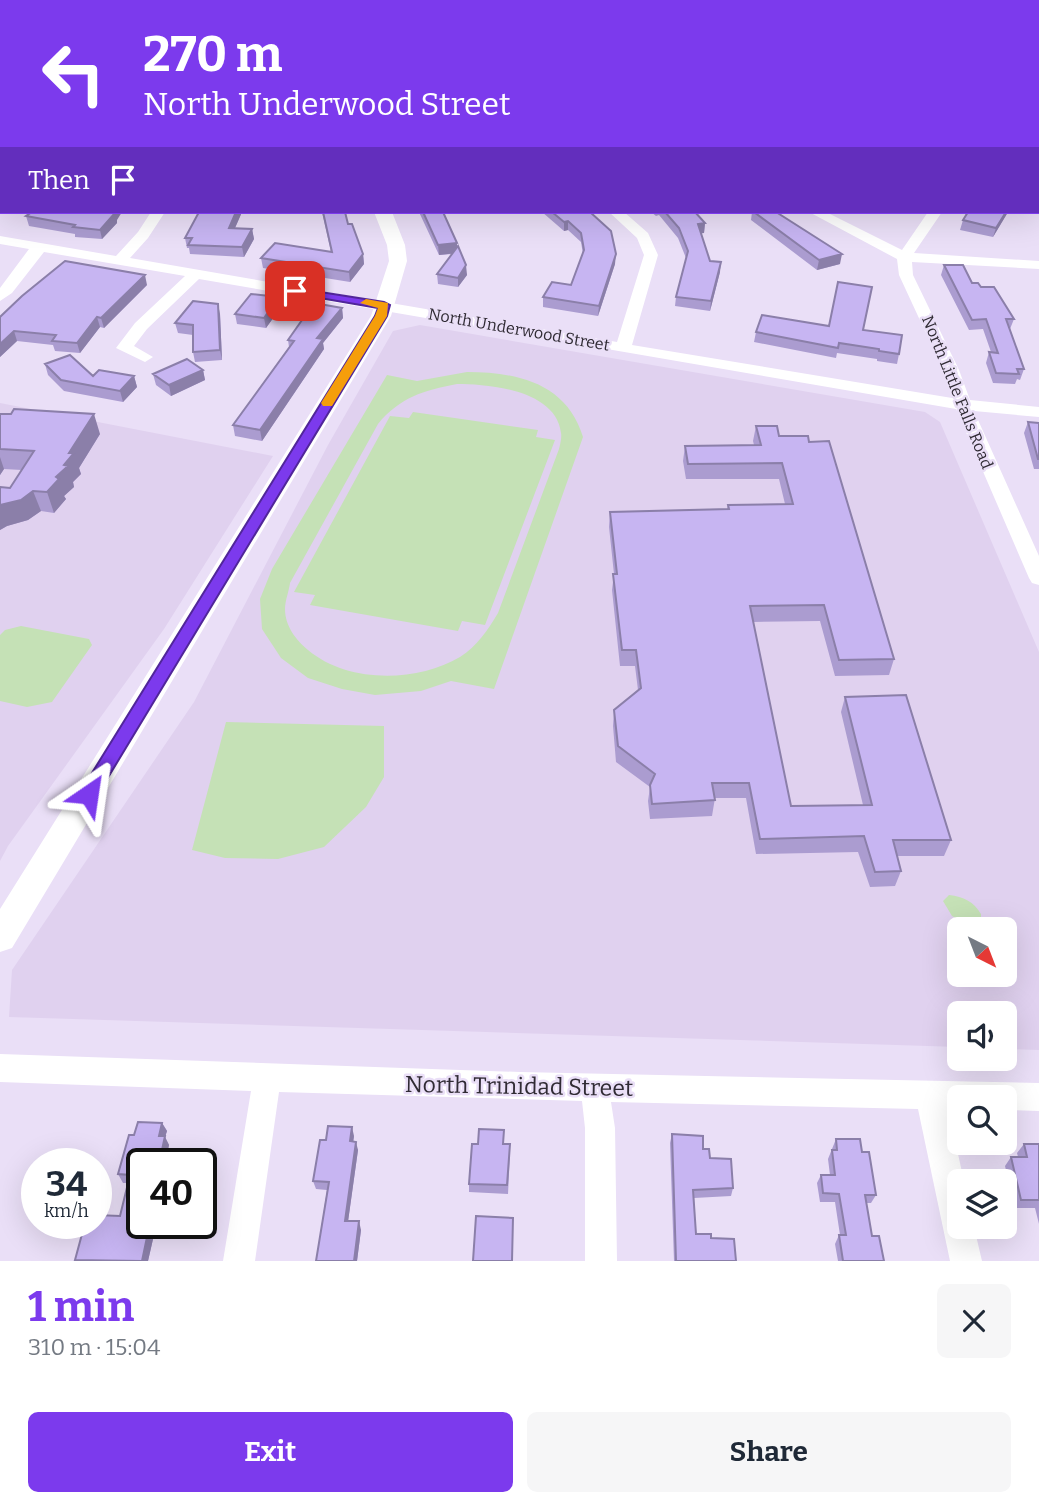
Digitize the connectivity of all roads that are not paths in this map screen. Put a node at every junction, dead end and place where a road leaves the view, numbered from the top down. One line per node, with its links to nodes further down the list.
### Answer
1 (157, 214): 9 (street)
2 (384, 214): 13 (street)
3 (618, 214): 14 (street)
4 (820, 214): 8 (street)
5 (934, 214): 8 (street)
6 (0, 240): 7 (street, North Underwood Street)
7 (41, 247): 9 (street, North Underwood Street); 12 (street)
8 (904, 257): 10 (street); 16 (street, North Little Falls Road)
9 (121, 260): 11 (street, North Underwood Street)
10 (1039, 265)
11 (197, 274): 13 (street, North Underwood Street); 15 (street)
12 (0, 296)
13 (384, 305): 14 (street, North Underwood Street); 19 (street)
14 (623, 347): 16 (street, North Underwood Street)
15 (145, 357)
16 (963, 406): 17 (street, North Underwood Street); 18 (street, North Little Falls Road)
17 (1039, 412)
18 (1038, 572)
19 (0, 938)
20 (0, 1068): 21 (street, North Trinidad Street)
21 (267, 1079): 22 (street, North Trinidad Street); 25 (street)
22 (594, 1088): 23 (street, North Trinidad Street); 26 (street)
23 (930, 1095): 24 (street, North Trinidad Street); 27 (street)
24 (1039, 1097)
25 (239, 1261)
26 (601, 1261)
27 (966, 1261)

